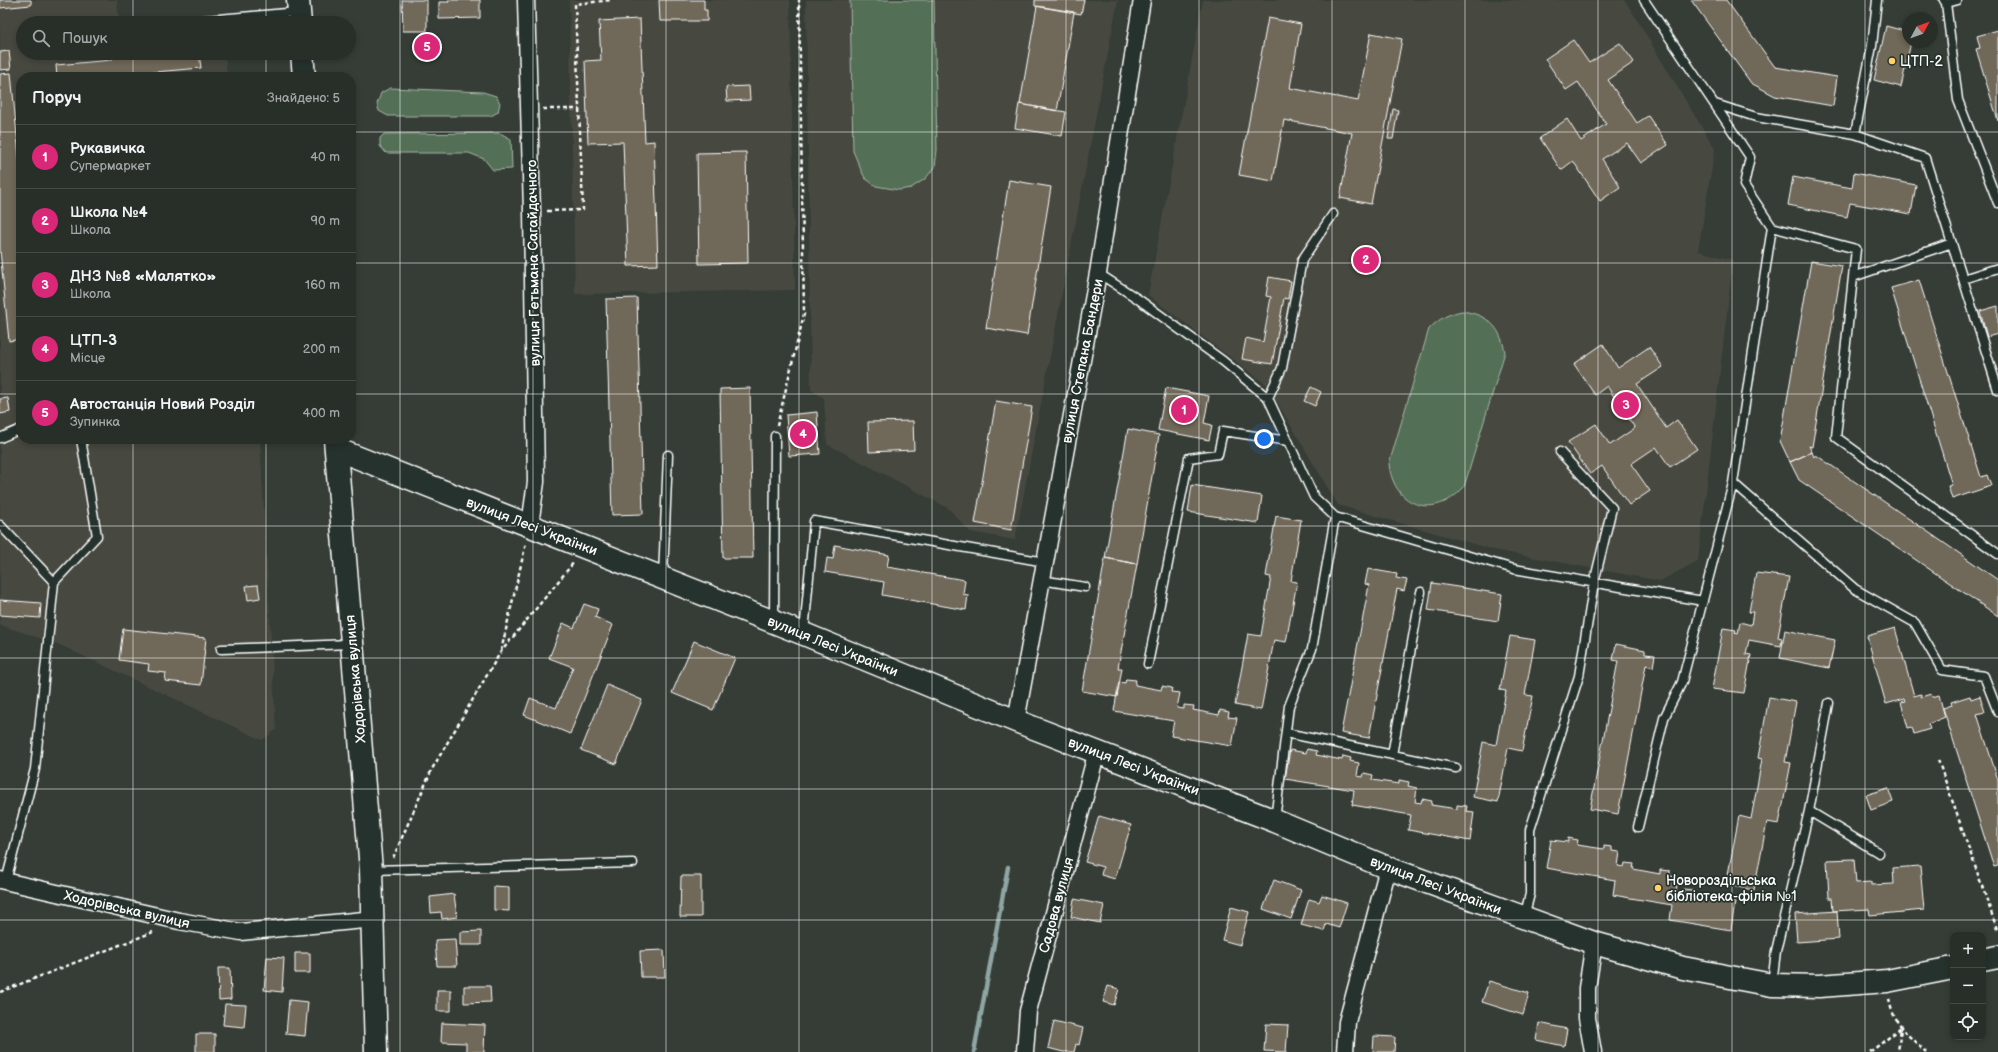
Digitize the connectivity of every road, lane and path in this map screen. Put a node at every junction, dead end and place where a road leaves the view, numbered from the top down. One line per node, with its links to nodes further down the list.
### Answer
1 (526, 0): 14 (street, вулиця Гетьмана Сагайдачного)
2 (611, 0): 15 (path)
3 (799, 0): 29 (path)
4 (1142, 0): 23 (street, вулиця Степана Бандери)
5 (1644, 0): 13 (lane)
6 (1877, 0): 16 (lane)
7 (1957, 0): 8 (lane)
8 (1945, 1): 17 (lane)
9 (299, 12): 10 (lane)
10 (253, 16)
11 (303, 60): 12 (street)
12 (304, 72)
13 (1715, 104): 16 (lane); 20 (lane)
14 (530, 109): 15 (path); 18 (street, вулиця Гетьмана Сагайдачного)
15 (579, 109): 18 (path)
16 (1855, 134): 21 (lane)
17 (1998, 203)
18 (532, 211): 39 (street, вулиця Гетьмана Сагайдачного)
19 (1333, 214): 27 (lane)
20 (1772, 227): 24 (lane); 36 (lane)
21 (1952, 244): 24 (lane); 25 (lane)
22 (1998, 268): 25 (lane)
23 (1098, 273): 27 (lane); 42 (street, вулиця Степана Бандери)
24 (1853, 277): 41 (lane)
25 (1963, 279): 26 (lane)
26 (1998, 390)
27 (1268, 398): 31 (lane)
28 (16, 431): 30 (lane)
29 (775, 436): 50 (lane)
30 (0, 438)
31 (1288, 441): 37 (lane); 55 (lane)
32 (82, 444): 45 (lane)
33 (336, 444): 39 (street, вулиця Лесі Українки); 52 (street, Ходорівська вулиця)
34 (1560, 452): 46 (lane)
35 (668, 454): 43 (lane)
36 (1733, 483): 49 (lane); 57 (lane)
37 (1335, 517): 46 (lane); 59 (lane)
38 (0, 525): 45 (lane)
39 (530, 525): 40 (street, вулиця Лесі Українки); 54 (path)
40 (586, 547): 43 (street, вулиця Лесі Українки); 54 (path)
41 (1998, 554)
42 (1044, 562): 44 (street, вулиця Степана Бандери); 51 (lane)
43 (663, 578): 50 (street, вулиця Лесі Українки)
44 (1041, 580): 47 (lane); 58 (street, вулиця Степана Бандери)
45 (54, 582): 71 (lane)
46 (1594, 583): 49 (lane); 72 (lane)
47 (1085, 587)
48 (1421, 592): 61 (lane)
49 (1702, 600): 66 (lane)
50 (774, 622): 51 (street, вулиця Лесі Українки)
51 (804, 634): 58 (street, вулиця Лесі Українки)
52 (351, 644): 53 (lane); 69 (street, Ходорівська вулиця)
53 (221, 649)
54 (500, 653): 69 (path)
55 (1148, 664)
56 (1829, 703): 64 (lane)
57 (1998, 712)
58 (1016, 721): 60 (street, вулиця Лесі Українки)
59 (1286, 733): 61 (lane); 65 (lane)
60 (1096, 755): 65 (street, вулиця Лесі Українки); 85 (street, Садова вулиця)
61 (1392, 755): 63 (lane)
62 (1938, 760): 75 (path)
63 (1456, 768)
64 (1809, 811): 67 (lane); 81 (lane)
65 (1275, 821): 70 (street, вулиця Лесі Українки)
66 (1638, 827)
67 (1878, 853)
68 (633, 863): 69 (lane)
69 (380, 870): 74 (street, Ходорівська вулиця)
70 (1386, 873): 72 (street, вулиця Лесі Українки); 86 (street)
71 (3, 881): 73 (street, Ходорівська вулиця)
72 (1524, 918): 76 (street, вулиця Лесі Українки)
73 (179, 921): 74 (street, Ходорівська вулиця); 82 (path)
74 (374, 925): 84 (street)
75 (1997, 929)
76 (1594, 943): 81 (street, вулиця Лесі Українки); 87 (street)
77 (1998, 957): 78 (street)
78 (1986, 959)
79 (1950, 969): 80 (street, вулиця Лесі Українки)
80 (1887, 981): 81 (street, вулиця Лесі Українки); 83 (path)
81 (1772, 985)
82 (0, 992)
83 (1902, 1028): 88 (path); 89 (path); 90 (path)
84 (376, 1052)
85 (1025, 1052)
86 (1345, 1052)
87 (1592, 1052)
88 (1870, 1052)
89 (1898, 1052)
90 (1926, 1052)

